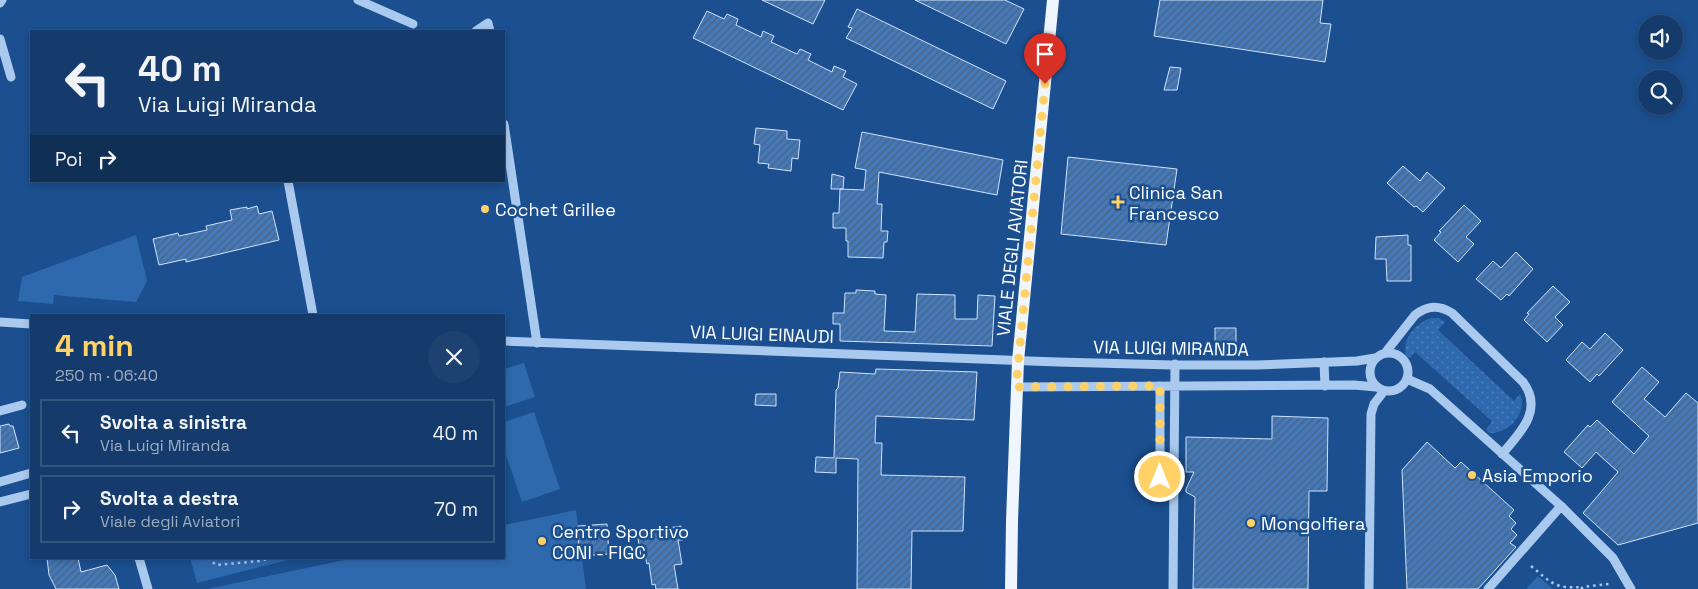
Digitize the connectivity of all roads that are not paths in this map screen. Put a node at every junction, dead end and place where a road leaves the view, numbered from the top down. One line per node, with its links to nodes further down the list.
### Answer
1 (2, 0): 4 (street)
2 (358, 0): 5 (street)
3 (1053, 0): 19 (main road, VIALE DEGLI AVIATORI)
4 (0, 3)
5 (414, 24)
6 (478, 30): 7 (street)
7 (490, 30)
8 (0, 39): 9 (street)
9 (11, 77)
10 (505, 131): 16 (street)
11 (288, 182): 12 (street)
12 (313, 314)
13 (0, 322): 14 (street)
14 (30, 324)
15 (505, 341): 16 (street, VIA LUIGI EINAUDI)
16 (537, 343): 19 (street, VIA LUIGI EINAUDI)
17 (1385, 353): 18 (street); 22 (street); 30 (street)
18 (1375, 358): 20 (street, VIA LUIGI MIRANDA); 27 (street)
19 (1018, 361): 21 (street, VIA LUIGI MIRANDA); 26 (main road, VIALE DEGLI AVIATORI)
20 (1324, 362): 21 (street, VIA LUIGI MIRANDA); 25 (street)
21 (1175, 364): 24 (street)
22 (1407, 379): 27 (street); 30 (street)
23 (1160, 386): 24 (street, VIA LUIGI MIRANDA); 26 (street, VIA LUIGI MIRANDA); 34 (street)
24 (1175, 386): 25 (street, VIA LUIGI MIRANDA); 34 (street)
25 (1325, 386): 27 (street, VIA LUIGI MIRANDA)
26 (1016, 387): 39 (main road, VIALE DEGLI AVIATORI)
27 (1380, 389): 41 (street)
28 (22, 405): 29 (street)
29 (0, 411)
30 (1502, 454): 36 (street)
31 (30, 473): 32 (street)
32 (0, 482)
33 (30, 494): 35 (street)
34 (1174, 495): 40 (street)
35 (0, 502)
36 (1561, 506): 42 (street); 43 (street)
37 (139, 559): 38 (street)
38 (148, 589)
39 (1011, 589)
40 (1173, 589)
41 (1369, 589)
42 (1488, 589)
43 (1631, 589)

